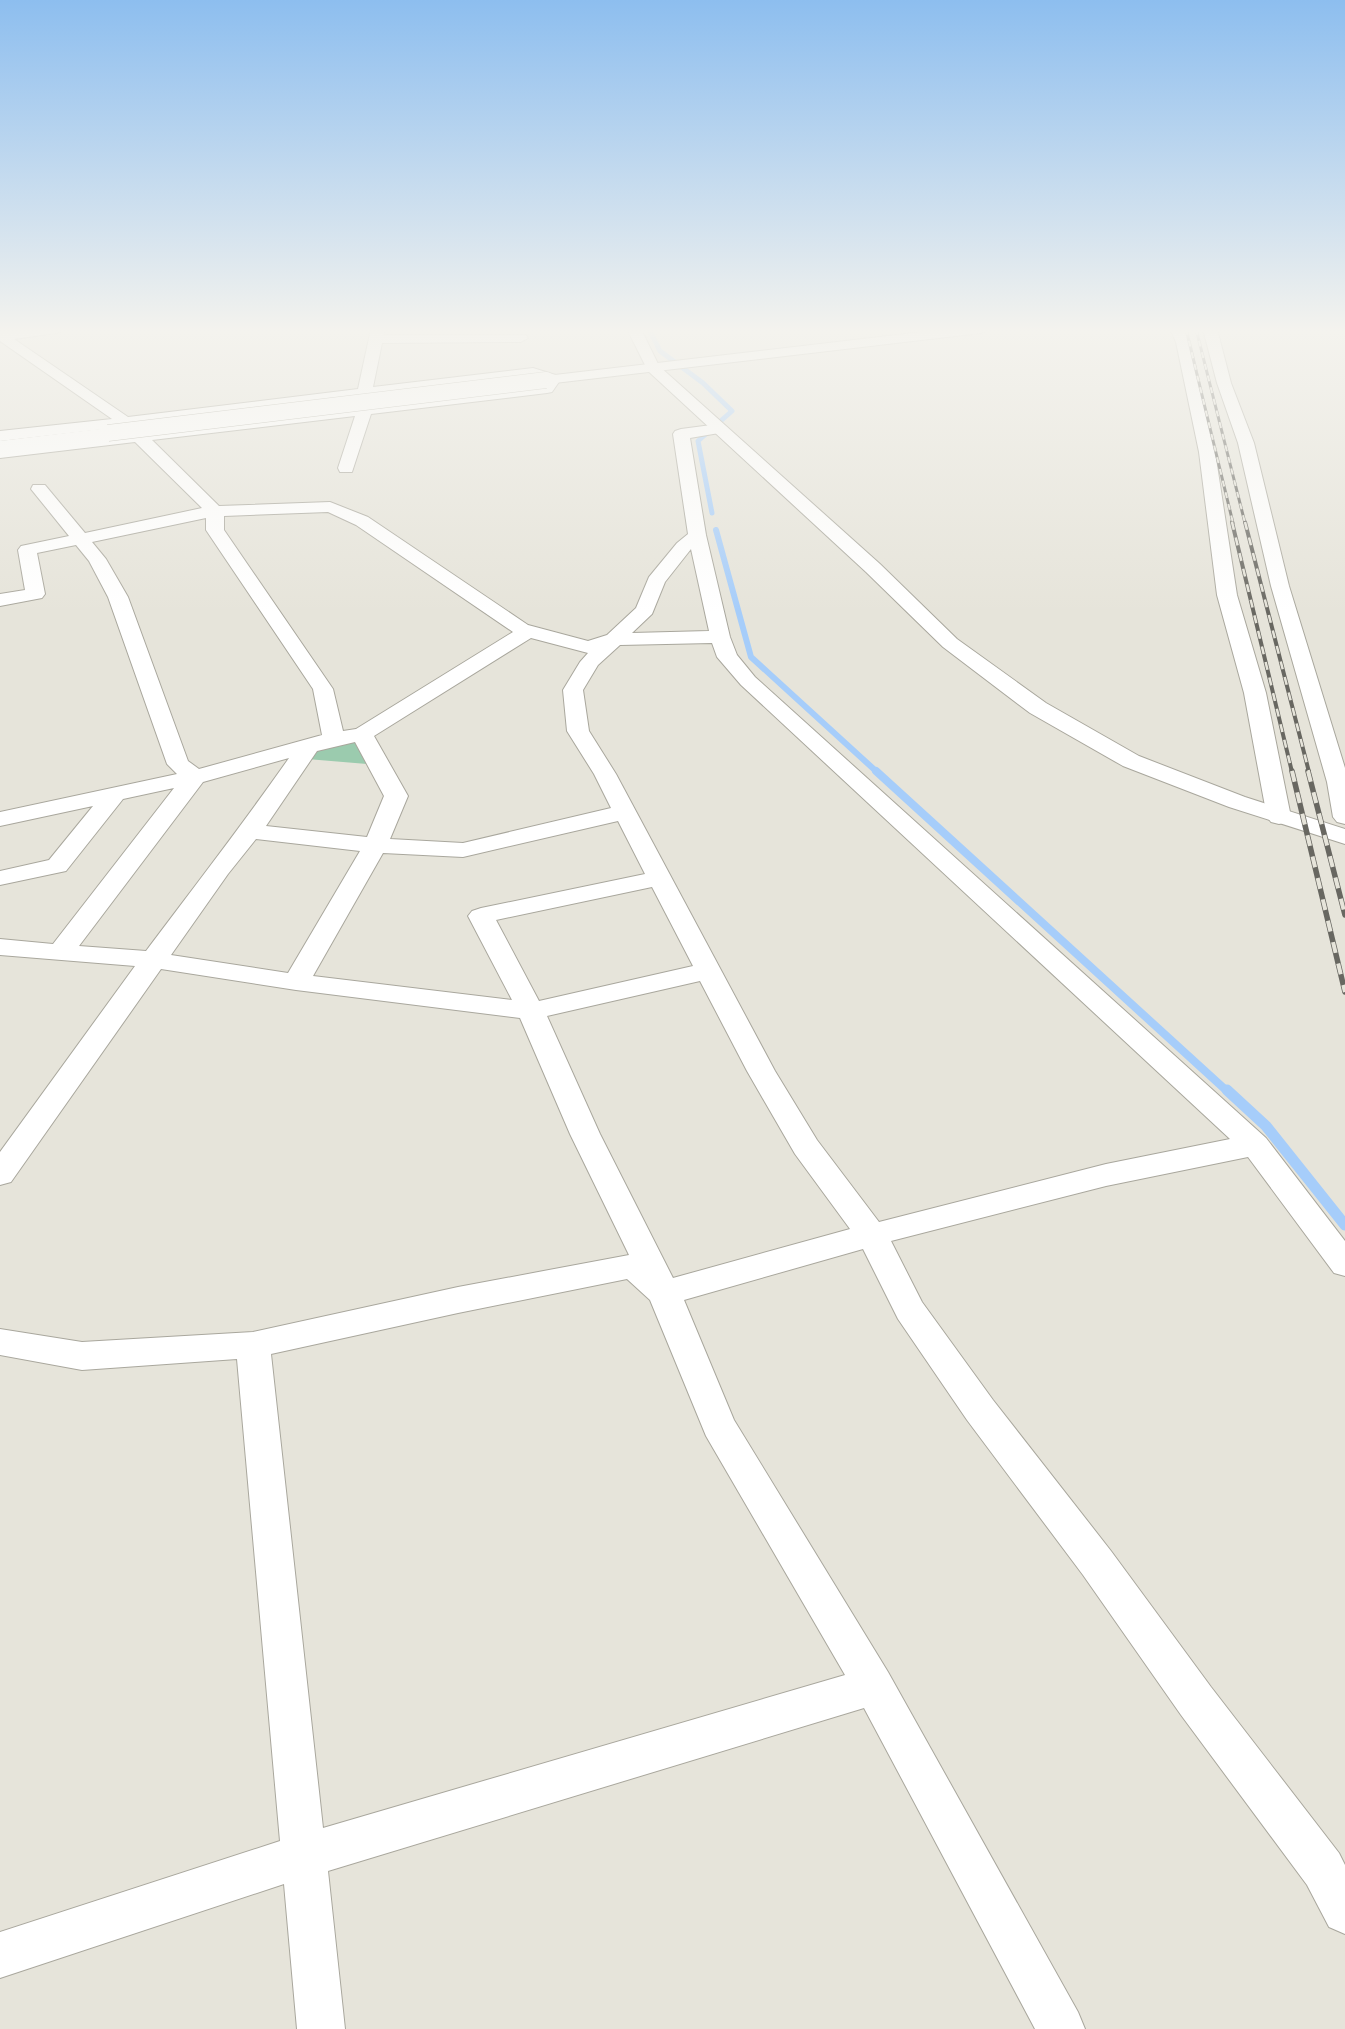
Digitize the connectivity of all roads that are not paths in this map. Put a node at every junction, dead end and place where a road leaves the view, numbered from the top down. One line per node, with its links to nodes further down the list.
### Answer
1 (110, 424): 10 (street)
2 (126, 424): 11 (street)
3 (186, 424): 12 (street, bridge)
4 (254, 424): 11 (street)
5 (360, 424): 14 (street)
6 (713, 424): 9 (street)
7 (1201, 424): 29 (street)
8 (1239, 424): 30 (street)
9 (719, 429): 17 (street); 29 (street)
10 (0, 436)
11 (138, 437): 13 (street); 16 (street)
12 (0, 446)
13 (0, 453)
14 (346, 468)
15 (39, 489): 18 (street)
16 (215, 511): 18 (street); 20 (street); 24 (street)
17 (697, 535): 21 (street); 22 (street)
18 (81, 539): 19 (street); 26 (street)
19 (0, 600)
20 (527, 632): 22 (street); 23 (street)
21 (720, 638): 22 (street); 43 (street)
22 (615, 639): 28 (street)
23 (362, 734): 24 (street); 34 (street)
24 (334, 738): 25 (street)
25 (308, 747): 26 (street); 32 (street)
26 (195, 777): 27 (street); 38 (street)
27 (116, 793): 31 (street); 35 (street)
28 (624, 812): 34 (street); 36 (street)
29 (1279, 817): 33 (street)
30 (1345, 817)
31 (0, 819)
32 (250, 831): 34 (street); 39 (street)
33 (1345, 837)
34 (375, 845): 41 (street)
35 (0, 878)
36 (659, 878): 40 (street); 42 (street)
37 (0, 947): 38 (street)
38 (61, 951): 39 (street)
39 (154, 960): 41 (street); 44 (street)
40 (707, 971): 42 (street); 45 (street)
41 (296, 982): 42 (street)
42 (531, 1011): 47 (street)
43 (1255, 1145): 45 (street); 46 (street)
44 (0, 1174)
45 (872, 1236): 47 (street); 52 (street)
46 (1345, 1264)
47 (664, 1293): 49 (street); 50 (street)
48 (0, 1342): 49 (street)
49 (253, 1345): 51 (street)
50 (874, 1686): 51 (street); 55 (street)
51 (304, 1856): 53 (street); 54 (street)
52 (1345, 1911)
53 (0, 1955)
54 (322, 2029)
55 (1061, 2029)

